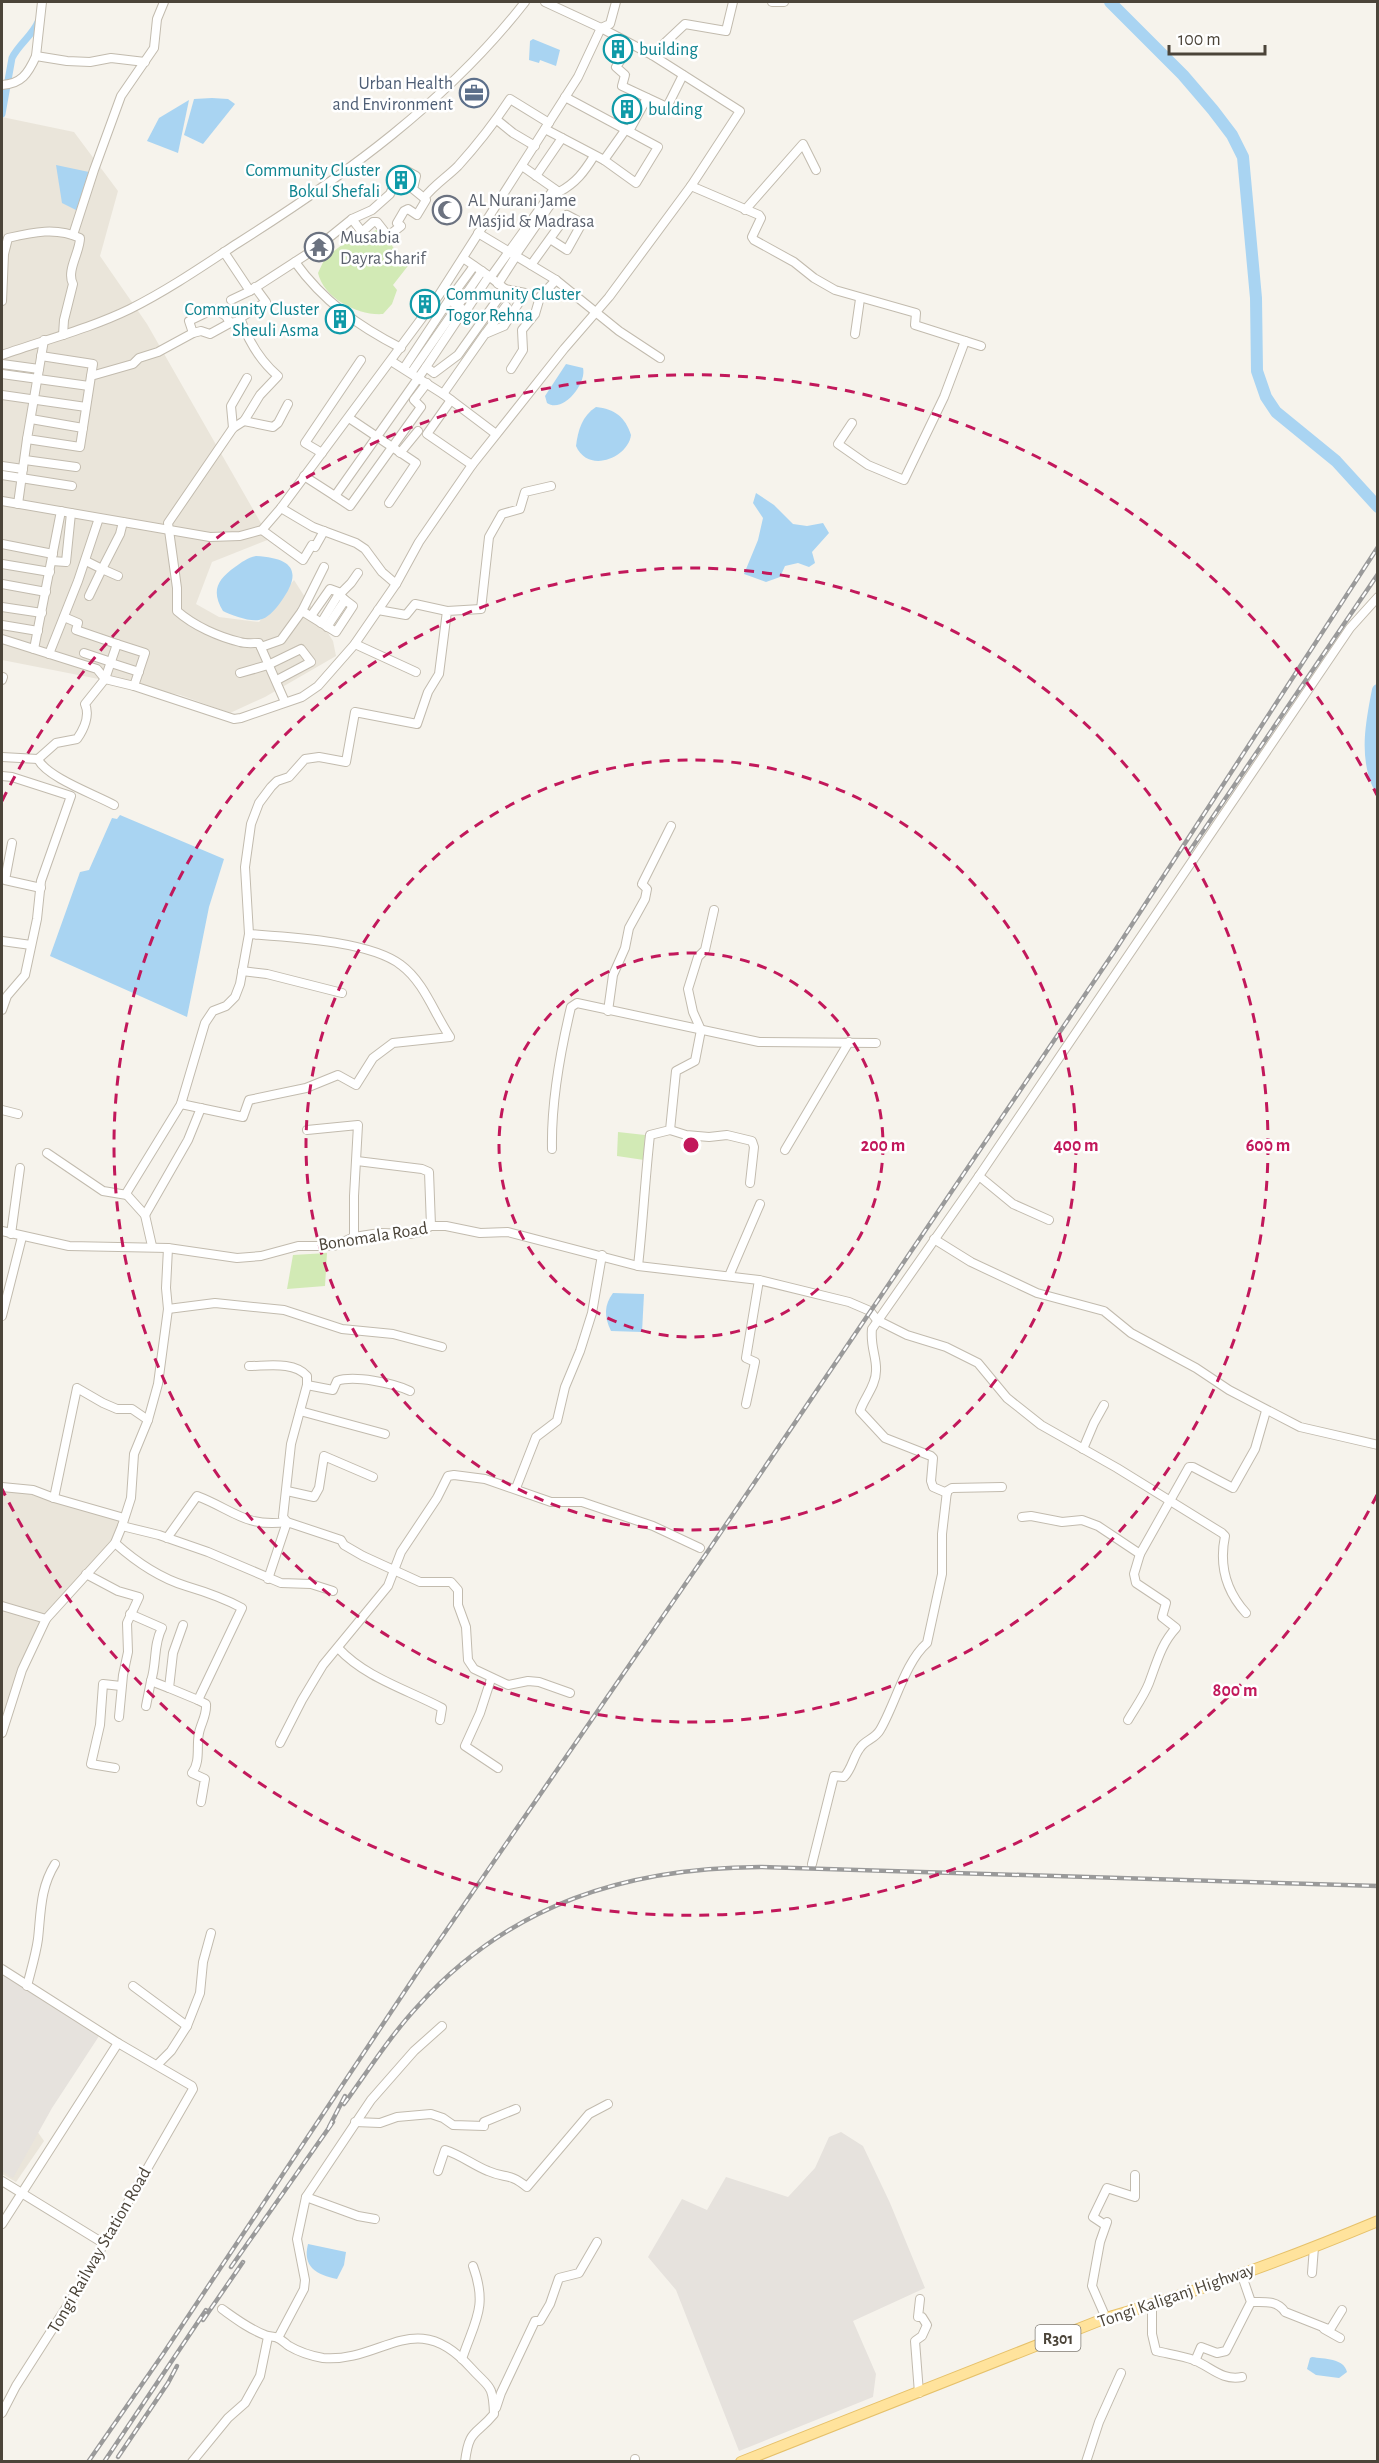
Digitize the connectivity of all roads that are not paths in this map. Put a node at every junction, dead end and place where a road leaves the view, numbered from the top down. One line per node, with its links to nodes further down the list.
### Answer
1 (42, 2): 12 (street)
2 (164, 2): 13 (street)
3 (525, 2): 36 (street)
4 (545, 2): 9 (street)
5 (616, 2): 9 (street)
6 (733, 2): 11 (street)
7 (772, 2): 8 (street)
8 (784, 2)
9 (601, 28): 10 (street); 16 (street)
10 (631, 45): 11 (street); 17 (street)
11 (652, 55): 14 (street)
12 (36, 56): 13 (street); 15 (street)
13 (145, 62): 34 (street)
14 (683, 75): 17 (street); 28 (street)
15 (2, 85)
16 (565, 97): 19 (street); 20 (street)
17 (648, 98): 20 (street)
18 (496, 120): 19 (street); 22 (street); 30 (street)
19 (547, 126): 21 (street); 22 (street)
20 (627, 130): 24 (street); 24 (street)
21 (562, 138): 23 (street); 27 (street)
22 (535, 146): 25 (street)
23 (594, 156): 24 (street); 29 (street)
24 (604, 160)
25 (522, 166): 27 (street); 33 (street)
26 (816, 170): 31 (street)
27 (537, 176): 29 (street)
28 (691, 186): 31 (street); 51 (street)
29 (556, 190): 37 (street)
30 (424, 198): 32 (street); 32 (street)
31 (745, 210): 45 (street)
32 (352, 219): 39 (street)
33 (478, 233): 37 (street); 38 (street)
34 (73, 235): 48 (street); 58 (street)
35 (550, 239): 40 (street)
36 (224, 252): 44 (street); 58 (street)
37 (513, 254): 40 (street); 42 (street)
38 (463, 258): 41 (street); 62 (street)
39 (296, 262): 44 (street); 62 (street)
40 (531, 265): 43 (street)
41 (474, 266): 42 (street); 47 (street)
42 (493, 280): 50 (street); 54 (street); 56 (street)
43 (555, 280): 51 (street); 71 (street)
44 (252, 289): 46 (street); 52 (street)
45 (860, 299): 57 (street); 60 (street)
46 (231, 300)
47 (449, 300): 50 (street); 72 (street)
48 (2, 301)
49 (506, 306): 56 (street)
50 (460, 312): 54 (street); 69 (street); 72 (street)
51 (596, 313): 65 (street); 92 (street)
52 (241, 321): 53 (street); 87 (street)
53 (230, 323): 55 (street); 55 (street)
54 (478, 326): 69 (street)
55 (193, 333): 74 (street)
56 (485, 334): 80 (street)
57 (855, 334)
58 (63, 335): 59 (street)
59 (44, 340): 63 (street); 64 (street)
60 (965, 341): 61 (street); 88 (street)
61 (981, 346)
62 (401, 348): 67 (street)
63 (2, 355)
64 (40, 356): 70 (street); 74 (street)
65 (660, 358)
66 (361, 360): 96 (street)
67 (391, 361): 72 (street); 85 (street)
68 (2, 364): 70 (street)
69 (426, 367): 72 (street)
70 (39, 369): 76 (street)
71 (511, 369)
72 (411, 372): 77 (street); 93 (street)
73 (2, 374): 76 (street)
74 (92, 376): 78 (street)
75 (247, 378): 90 (street)
76 (37, 379): 78 (street); 81 (street)
77 (427, 383): 80 (street); 95 (street)
78 (89, 386): 84 (street)
79 (2, 394): 81 (street)
80 (443, 394): 82 (street)
81 (34, 399): 84 (street); 86 (street)
82 (452, 400): 92 (street); 97 (street)
83 (288, 405): 87 (street)
84 (87, 407): 89 (street)
85 (349, 418): 93 (street); 96 (street)
86 (31, 419): 89 (street); 94 (street)
87 (244, 421): 90 (street)
88 (852, 423)
89 (83, 428): 94 (street)
90 (233, 428): 114 (street)
91 (418, 431): 95 (street)
92 (496, 434): 97 (street)
93 (375, 438): 95 (street); 105 (street)
94 (27, 439): 100 (street)
95 (396, 451): 105 (street); 107 (street)
96 (322, 453): 102 (street)
97 (472, 465): 127 (street)
98 (2, 466): 100 (street)
99 (76, 467): 100 (street)
100 (23, 469): 101 (street); 103 (street); 108 (street)
101 (2, 475)
102 (304, 476): 105 (street); 109 (street)
103 (72, 486)
104 (551, 486): 137 (street)
105 (335, 496)
106 (2, 501): 108 (street)
107 (389, 503)
108 (18, 504): 110 (street)
109 (281, 508): 115 (street); 116 (street)
110 (61, 511): 111 (street); 118 (street)
111 (71, 513): 112 (street); 118 (street)
112 (99, 518): 113 (street); 119 (street)
113 (123, 522): 114 (street); 122 (street)
114 (169, 530): 115 (street); 147 (street)
115 (262, 530): 116 (street)
116 (324, 531): 127 (street)
117 (2, 544): 118 (street)
118 (52, 557): 123 (street)
119 (86, 561): 122 (street); 140 (street)
120 (2, 564): 123 (street)
121 (324, 567): 128 (street)
122 (102, 568): 125 (street); 131 (street)
123 (50, 572): 130 (street)
124 (358, 573): 132 (street)
125 (118, 576)
126 (2, 584): 130 (street)
127 (396, 584): 135 (street)
128 (314, 587): 129 (street); 136 (street)
129 (330, 589): 132 (street); 139 (street)
130 (46, 592): 138 (street)
131 (90, 596)
132 (342, 596): 142 (street); 142 (street)
133 (1377, 597): 189 (street)
134 (2, 607): 138 (street)
135 (378, 610): 137 (street); 146 (street)
136 (302, 611): 139 (street); 147 (street)
137 (447, 611): 168 (street)
138 (42, 613): 143 (street)
139 (311, 616): 142 (street)
140 (64, 617): 145 (street); 150 (street)
141 (2, 625): 143 (street)
142 (324, 625)
143 (38, 631): 148 (street)
144 (2, 639): 148 (street)
145 (117, 644): 151 (street); 153 (street)
146 (354, 644): 154 (street); 159 (street)
147 (261, 647): 152 (street)
148 (34, 649): 150 (street)
149 (84, 653): 151 (street)
150 (49, 654): 156 (street)
151 (111, 662): 153 (street); 156 (street)
152 (268, 665): 155 (street); 157 (street); 157 (street)
153 (139, 672): 158 (street)
154 (416, 672)
155 (240, 673)
156 (105, 679): 158 (street); 161 (street)
157 (277, 680): 159 (street)
158 (134, 686): 159 (street)
159 (285, 702)
160 (2, 757): 161 (street)
161 (38, 759): 163 (street)
162 (2, 776): 166 (street)
163 (114, 805)
164 (670, 826): 174 (street)
165 (12, 843): 166 (street)
166 (41, 888): 170 (street)
167 (714, 910): 175 (street)
168 (249, 934): 171 (street); 179 (street)
169 (2, 941): 170 (street)
170 (31, 945): 173 (street)
171 (242, 970): 172 (street); 178 (street)
172 (342, 993)
173 (2, 1010)
174 (608, 1011): 175 (street); 184 (street)
175 (701, 1030): 176 (street); 183 (street)
176 (849, 1042): 177 (street); 185 (street)
177 (876, 1042)
178 (181, 1104): 179 (street); 191 (street)
179 (201, 1108): 193 (street)
180 (2, 1110): 181 (street)
181 (18, 1114)
182 (306, 1130): 187 (street)
183 (670, 1130): 190 (street); 203 (street)
184 (552, 1149)
185 (785, 1150)
186 (46, 1153): 191 (street)
187 (357, 1161): 195 (street); 198 (street)
188 (20, 1168): 196 (street)
189 (979, 1176): 194 (street); 199 (street)
190 (750, 1183)
191 (127, 1195): 193 (street)
192 (760, 1204): 204 (street)
193 (146, 1215): 200 (street)
194 (1049, 1220)
195 (431, 1226): 198 (street, Bonomala Road); 202 (street, Bonomala Road)
196 (6, 1233): 197 (street, Bonomala Road)
197 (22, 1237): 200 (street, Bonomala Road); 207 (street)
198 (354, 1237): 201 (street, Bonomala Road)
199 (934, 1239): 208 (street); 216 (street)
200 (152, 1246): 201 (street, Bonomala Road)
201 (168, 1248): 206 (street)
202 (602, 1255): 203 (street, Bonomala Road); 224 (street)
203 (638, 1266): 204 (street, Bonomala Road)
204 (729, 1276): 205 (street, Bonomala Road)
205 (759, 1280): 208 (street, Bonomala Road); 213 (street)
206 (168, 1309): 209 (street); 217 (street)
207 (2, 1316)
208 (877, 1320): 220 (street, Bonomala Road); 226 (street)
209 (442, 1347)
210 (249, 1366): 211 (street)
211 (307, 1385): 212 (street); 215 (street)
212 (410, 1391)
213 (746, 1404)
214 (1104, 1406): 220 (street)
215 (300, 1411): 218 (street); 225 (street)
216 (1266, 1411): 219 (street); 228 (street)
217 (148, 1420): 227 (street); 230 (street)
218 (385, 1434)
219 (1377, 1445)
220 (1083, 1449): 228 (street, Bonomala Road)
221 (373, 1477): 225 (street)
222 (2, 1487): 227 (street)
223 (1002, 1487): 226 (street)
224 (516, 1488): 234 (street); 236 (street)
225 (287, 1491): 231 (street)
226 (947, 1493): 262 (street)
227 (54, 1498): 230 (street)
228 (1169, 1501): 235 (street); 241 (street, Bonomala Road)
229 (1022, 1517): 235 (street)
230 (123, 1522): 232 (street); 233 (street)
231 (287, 1522): 232 (street); 236 (street); 238 (street)
232 (167, 1538): 238 (street)
233 (115, 1543): 237 (street); 251 (street)
234 (700, 1548)
235 (1140, 1554): 255 (street)
236 (393, 1569): 245 (street); 246 (street)
237 (86, 1574): 242 (street); 243 (street)
238 (268, 1579): 239 (street)
239 (333, 1591)
240 (2, 1606): 243 (street)
241 (1246, 1613)
242 (130, 1614): 247 (street); 248 (street)
243 (46, 1619): 256 (street)
244 (183, 1625): 249 (street)
245 (339, 1648): 254 (street); 257 (street)
246 (491, 1679): 250 (street); 259 (street)
247 (152, 1681): 249 (street); 252 (street)
248 (122, 1686): 253 (street); 258 (street)
249 (168, 1688): 251 (street)
250 (570, 1693)
251 (198, 1700): 260 (street)
252 (146, 1706)
253 (118, 1717)
254 (440, 1720)
255 (1128, 1720)
256 (2, 1733)
257 (280, 1743)
258 (115, 1768)
259 (498, 1768)
260 (201, 1802)
261 (55, 1864): 265 (street)
262 (812, 1864)
263 (211, 1933): 267 (street)
264 (2, 1969): 265 (street)
265 (27, 1986): 269 (street)
266 (133, 1986): 267 (street)
267 (187, 2026): 270 (street)
268 (442, 2026): 273 (street)
269 (118, 2043): 270 (street); 277 (street)
270 (157, 2065): 283 (street, Tongi Railway Station Road)
271 (608, 2104): 274 (street)
272 (516, 2109): 273 (street)
273 (356, 2122): 278 (street)
274 (438, 2171)
275 (1135, 2175): 293 (street)
276 (2, 2181): 277 (street)
277 (20, 2193): 281 (street); 283 (street)
278 (306, 2197): 279 (street); 295 (street)
279 (375, 2219)
280 (1377, 2221): 284 (main road, Tongi Kaliganj Highway / R301)
281 (2, 2224)
282 (597, 2242): 303 (street)
283 (103, 2243): 302 (street, Tongi Railway Station Road)
284 (1314, 2247): 286 (main road, Tongi Kaliganj Highway / R301); 287 (street)
285 (473, 2266): 297 (street)
286 (1241, 2273): 289 (street); 290 (main road, Tongi Kaliganj Highway / R301)
287 (1312, 2273)
288 (920, 2299): 301 (street)
289 (1251, 2302): 294 (street); 298 (street)
290 (1152, 2305): 293 (main road, Tongi Kaliganj Highway / R301); 298 (street)
291 (222, 2309): 295 (street)
292 (1342, 2310): 294 (street)
293 (1106, 2318): 301 (main road, Tongi Kaliganj Highway / R301)
294 (1323, 2329): 296 (street)
295 (273, 2337): 297 (street); 304 (street)
296 (1340, 2338)
297 (462, 2359): 303 (street)
298 (1196, 2361): 300 (street)
299 (1121, 2373): 307 (street)
300 (1242, 2377)
301 (919, 2393): 306 (main road, Tongi Kaliganj Highway / R301)
302 (2, 2413)
303 (494, 2414): 305 (street)
304 (192, 2462)
305 (465, 2462)
306 (741, 2462)
307 (1086, 2462)

